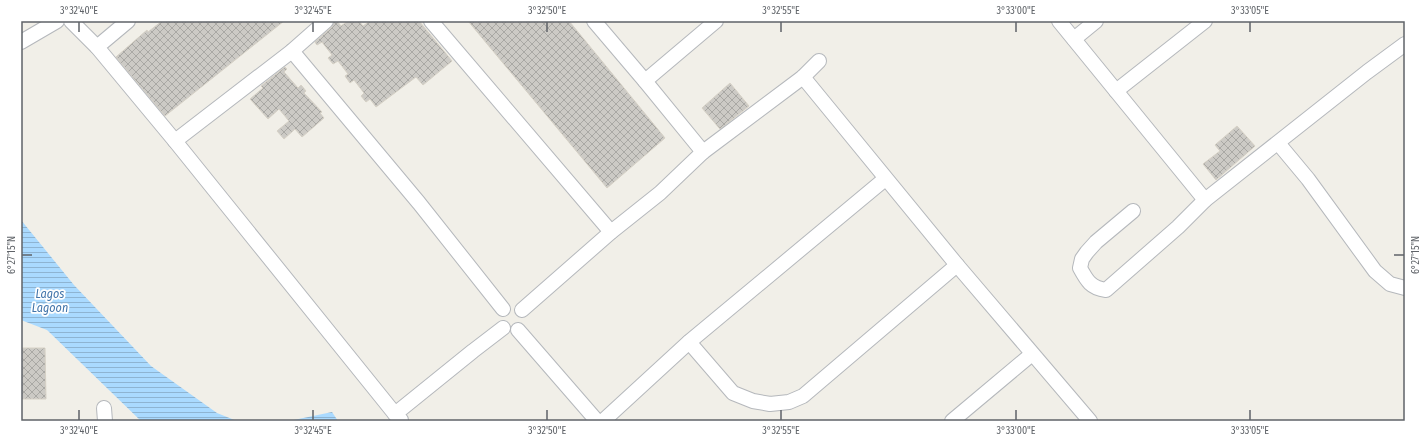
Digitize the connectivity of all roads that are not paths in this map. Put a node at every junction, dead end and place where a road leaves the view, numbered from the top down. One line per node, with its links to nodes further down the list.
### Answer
1 (57, 21): 12 (street)
2 (70, 21): 14 (street)
3 (128, 21): 14 (street)
4 (326, 21): 15 (street)
5 (431, 21): 26 (street)
6 (594, 21): 18 (street)
7 (716, 21): 18 (street)
8 (1059, 21): 11 (street)
9 (1096, 21): 11 (street)
10 (1205, 21): 19 (street)
11 (1074, 39): 19 (street)
12 (21, 42)
13 (1405, 44): 21 (street)
14 (97, 47): 20 (street)
15 (292, 51): 20 (street); 29 (street)
16 (818, 61): 17 (street)
17 (803, 77): 22 (street); 23 (street)
18 (645, 81): 22 (street)
19 (1116, 91): 24 (street)
20 (175, 141): 35 (street)
21 (1278, 143): 24 (street); 28 (street)
22 (703, 152): 26 (street)
23 (885, 179): 27 (street); 33 (street)
24 (1205, 200): 25 (street)
25 (1133, 210)
26 (611, 232): 30 (street)
27 (957, 265): 33 (street); 34 (street)
28 (1405, 288)
29 (503, 309): 30 (street); 31 (street)
30 (522, 310): 32 (street)
31 (503, 328): 32 (street); 35 (street)
32 (518, 330): 36 (street)
33 (689, 342): 37 (street)
34 (1032, 354): 38 (street); 39 (street)
35 (398, 417)
36 (597, 421)
37 (602, 421)
38 (952, 421)
39 (1090, 421)

